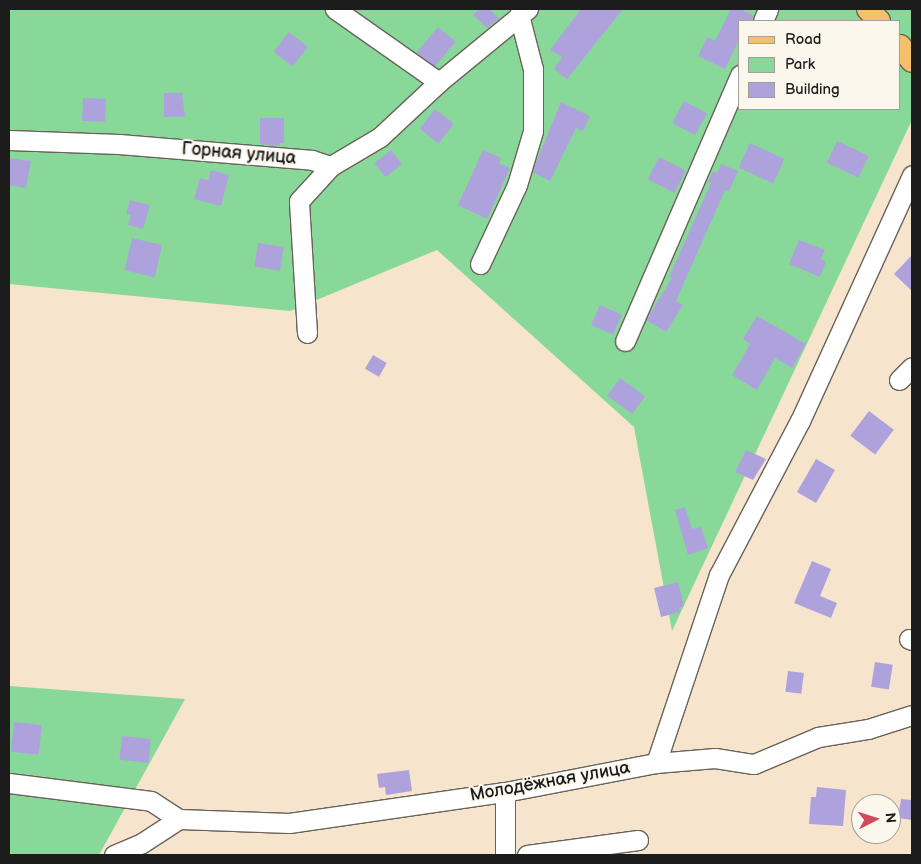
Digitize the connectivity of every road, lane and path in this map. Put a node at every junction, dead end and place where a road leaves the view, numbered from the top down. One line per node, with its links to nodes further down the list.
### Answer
1 (335, 9): 8 (street)
2 (868, 9): 4 (main road)
3 (524, 12): 8 (street); 12 (street)
4 (878, 20)
5 (901, 47): 6 (main road)
6 (912, 61)
7 (738, 80): 14 (street)
8 (439, 82): 10 (street)
9 (9, 140): 10 (street, Горная улица)
10 (331, 166): 13 (street)
11 (912, 175): 16 (street)
12 (480, 264)
13 (307, 334)
14 (626, 341)
15 (912, 715): 16 (street, Молодёжная улица)
16 (656, 763): 18 (street, Молодёжная улица)
17 (9, 782): 19 (street)
18 (505, 792): 19 (street, Молодёжная улица); 22 (street)
19 (179, 819): 21 (street)
20 (638, 840): 23 (street)
21 (114, 855)
22 (505, 855)
23 (527, 855)

